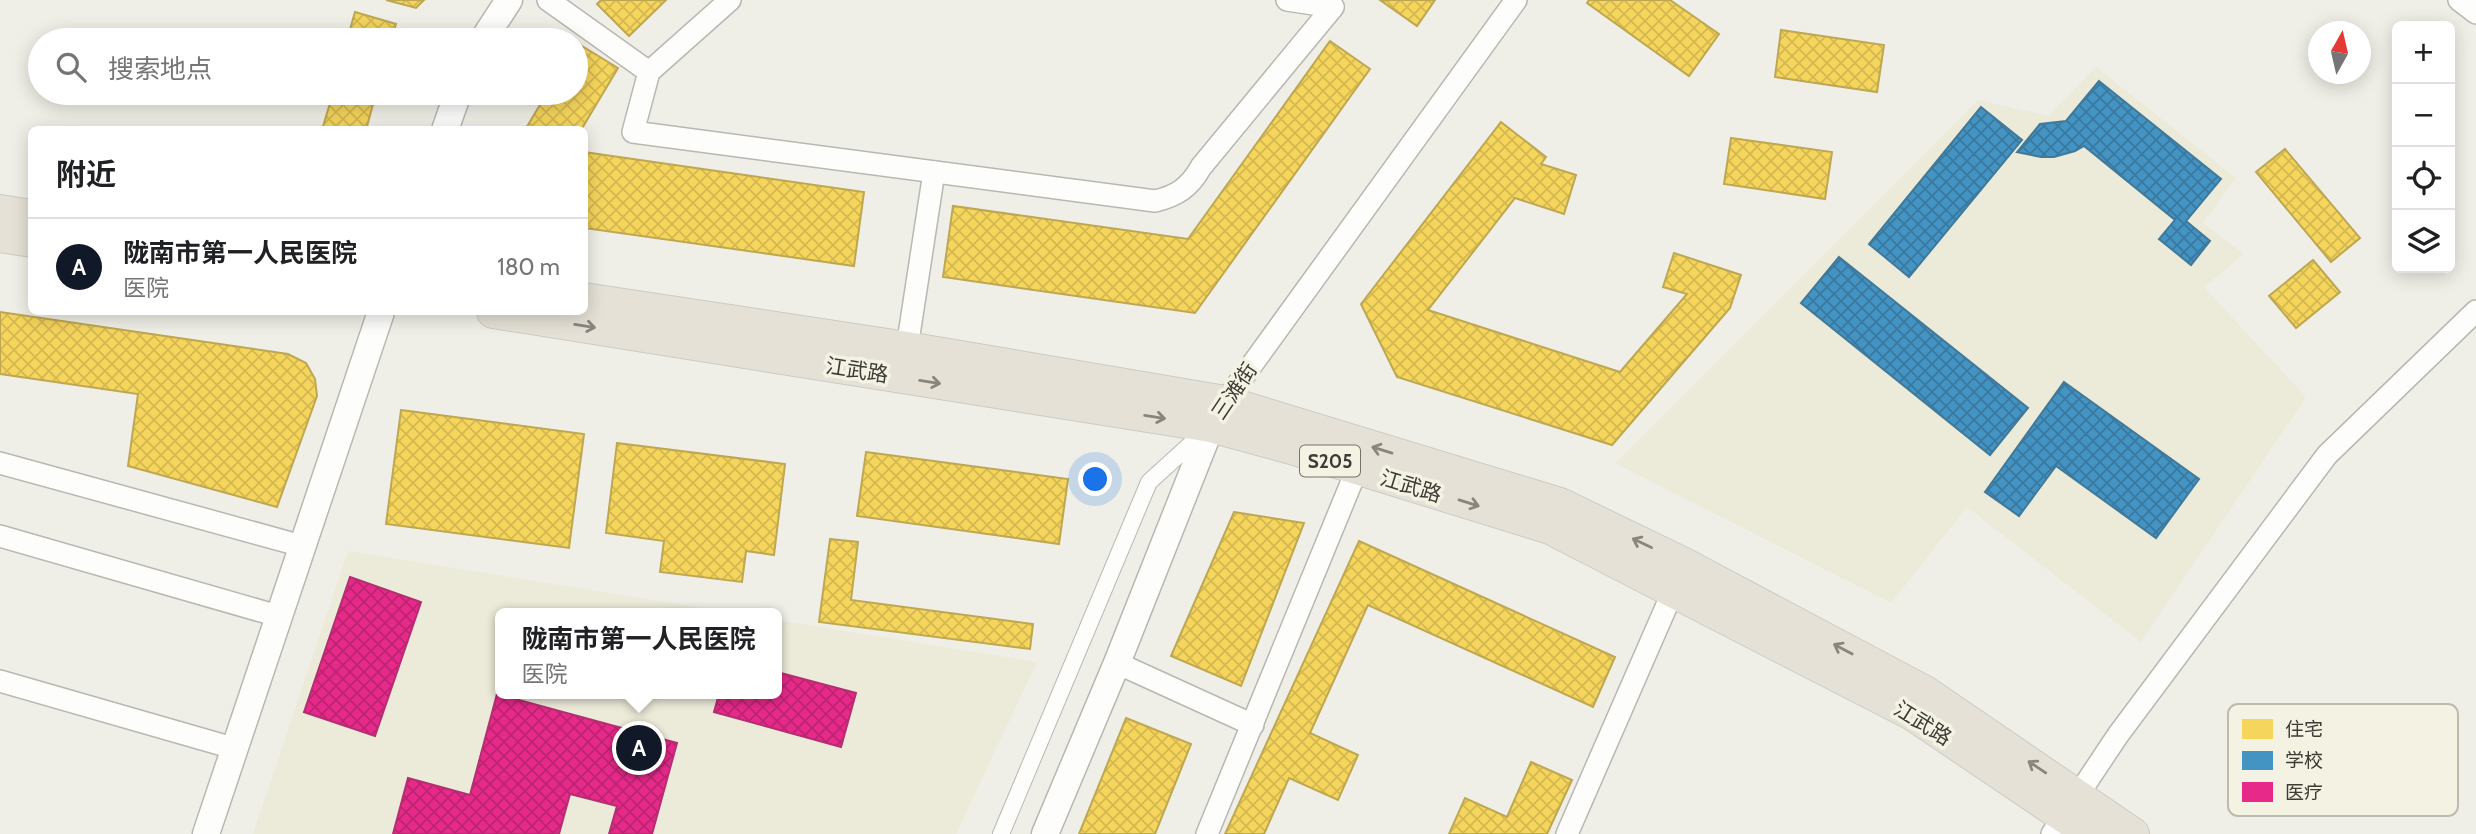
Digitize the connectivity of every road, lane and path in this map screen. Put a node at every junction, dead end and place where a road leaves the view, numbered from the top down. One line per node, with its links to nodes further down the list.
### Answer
1 (509, 0): 8 (street)
2 (548, 0): 9 (street)
3 (730, 0): 11 (street)
4 (1287, 0): 14 (street)
5 (1516, 0): 24 (street, 三滩街)
6 (2459, 0): 7 (street)
7 (2476, 13)
8 (491, 28)
9 (587, 28)
10 (588, 29): 11 (street)
11 (649, 72): 14 (street)
12 (454, 105): 13 (street)
13 (446, 126)
14 (934, 172): 23 (street)
15 (0, 211): 16 (main road)
16 (28, 215)
17 (0, 236): 18 (main road)
18 (28, 240)
19 (588, 300): 23 (main road, 江武路 / S205)
20 (2476, 311): 35 (street)
21 (381, 315): 28 (street)
22 (514, 315): 24 (main road, 江武路 / S205, one-way to 24)
23 (907, 348): 24 (main road, 江武路 / S205)
24 (1218, 414): 26 (main road, 江武路 / S205); 31 (street, 三滩街); 35 (main road, 江武路 / S205, one-way to 24); 37 (street)
25 (0, 463): 28 (street)
26 (1357, 470): 29 (main road, 江武路 / S205, one-way to 29); 33 (street)
27 (0, 536): 30 (street)
28 (302, 546): 30 (street)
29 (1674, 589): 35 (main road, 江武路 / S205); 40 (street)
30 (278, 616): 34 (street)
31 (1117, 663): 33 (street); 38 (street, 三滩街)
32 (0, 681): 34 (street)
33 (1252, 726): 39 (street)
34 (233, 748): 36 (street)
35 (2071, 820): 41 (main road, 江武路 / S205)
36 (206, 834)
37 (1001, 834)
38 (1045, 834)
39 (1207, 834)
40 (1567, 834)
41 (2133, 834)

